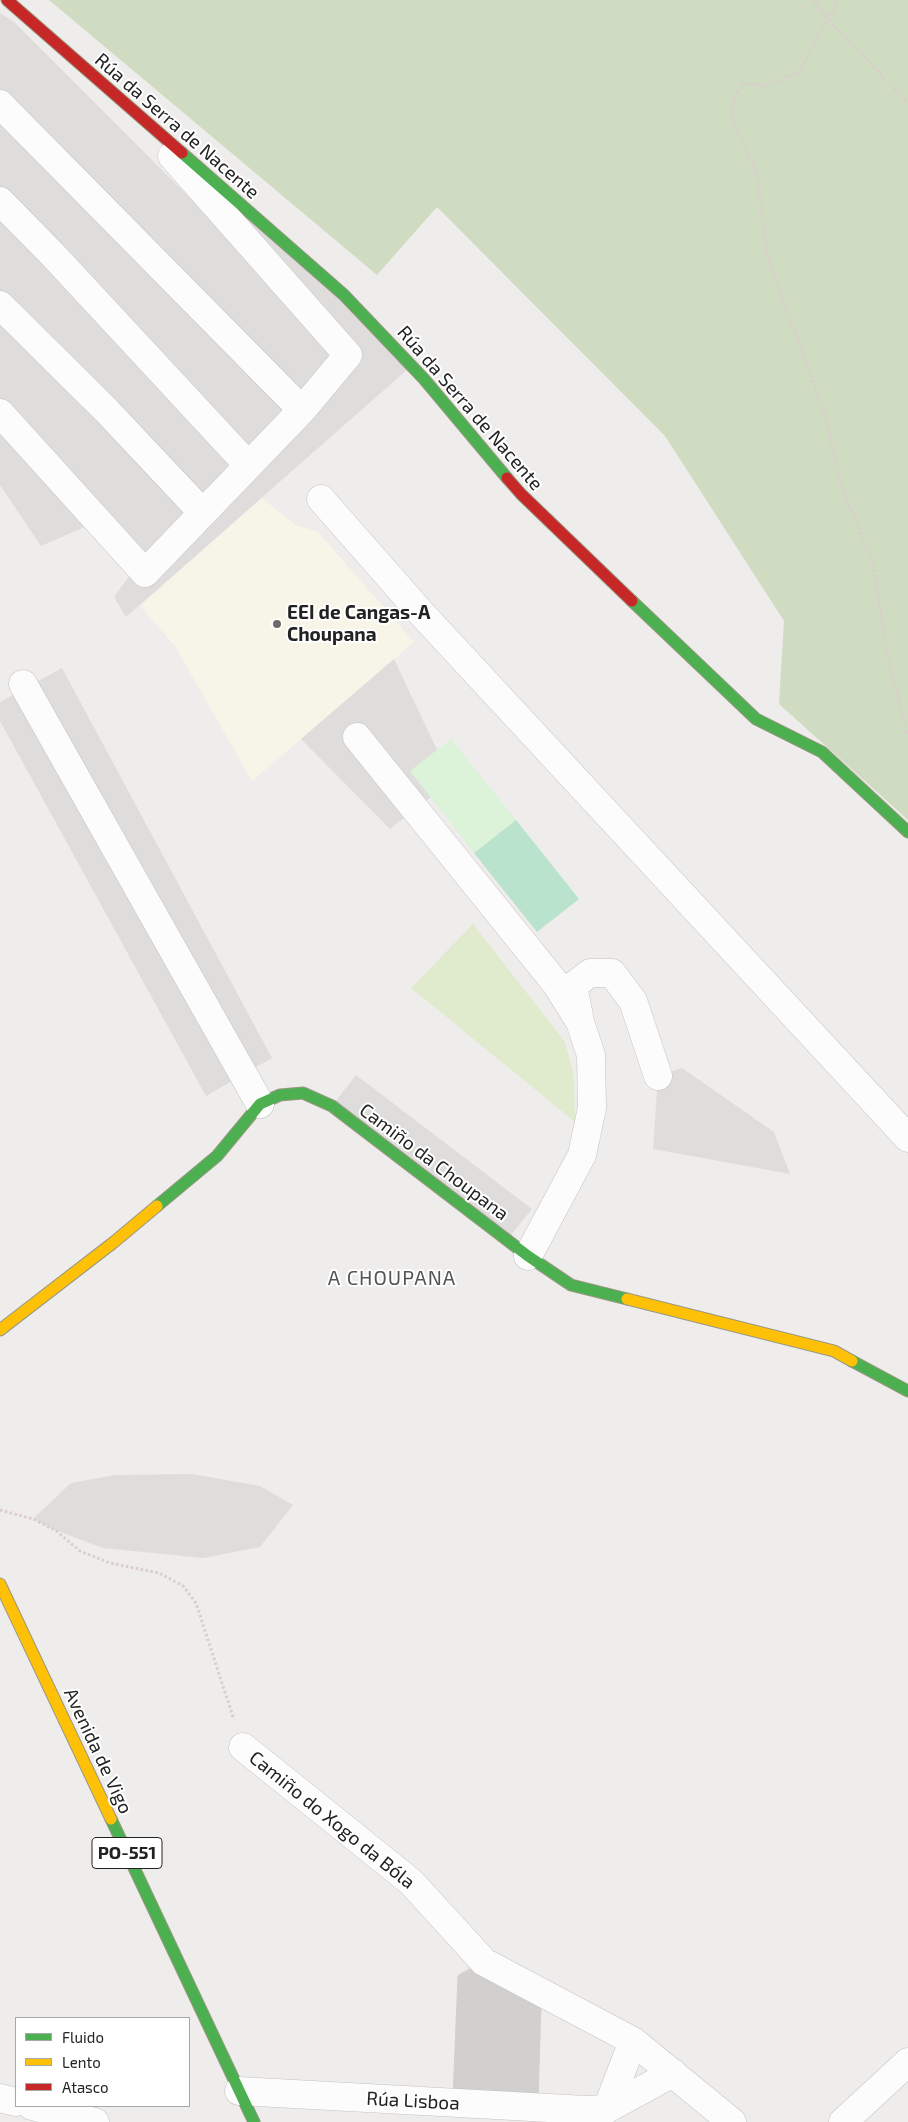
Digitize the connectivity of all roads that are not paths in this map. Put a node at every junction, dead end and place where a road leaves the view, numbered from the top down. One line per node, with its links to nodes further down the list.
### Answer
1 (7, 0): 2 (street, Rúa da Serra de Nacente)
2 (124, 103): 6 (street); 13 (street, Rúa da Serra de Nacente)
3 (0, 104): 6 (street)
4 (0, 201): 8 (street)
5 (0, 305): 10 (street)
6 (302, 410): 8 (street)
7 (0, 413): 10 (street)
8 (248, 465): 10 (street)
9 (321, 499): 17 (street)
10 (202, 512)
11 (23, 684): 16 (street)
12 (357, 737): 14 (street)
13 (908, 832)
14 (580, 1022): 15 (street); 18 (street)
15 (658, 1076)
16 (260, 1104): 18 (street, Camiño da Choupana); 19 (street, Camiño da Choupana)
17 (908, 1138)
18 (528, 1256): 20 (street, Camiño da Choupana)
19 (0, 1330)
20 (908, 1391)
21 (0, 1584): 26 (street, Avenida de Vigo / PO-551)
22 (243, 1747): 23 (street, Camiño do Xogo da Bóla)
23 (633, 2041): 25 (street, Camiño do Xogo da Bóla); 30 (street)
24 (908, 2062): 34 (street)
25 (673, 2073): 30 (street); 33 (street, Camiño do Xogo da Bóla)
26 (239, 2091): 30 (street, Rúa Lisboa); 32 (street, Avenida de Vigo / PO-551)
27 (0, 2098): 28 (street)
28 (15, 2102)
29 (36, 2107): 31 (street)
30 (596, 2110)
31 (95, 2122)
32 (254, 2122)
33 (732, 2122)
34 (843, 2122)

